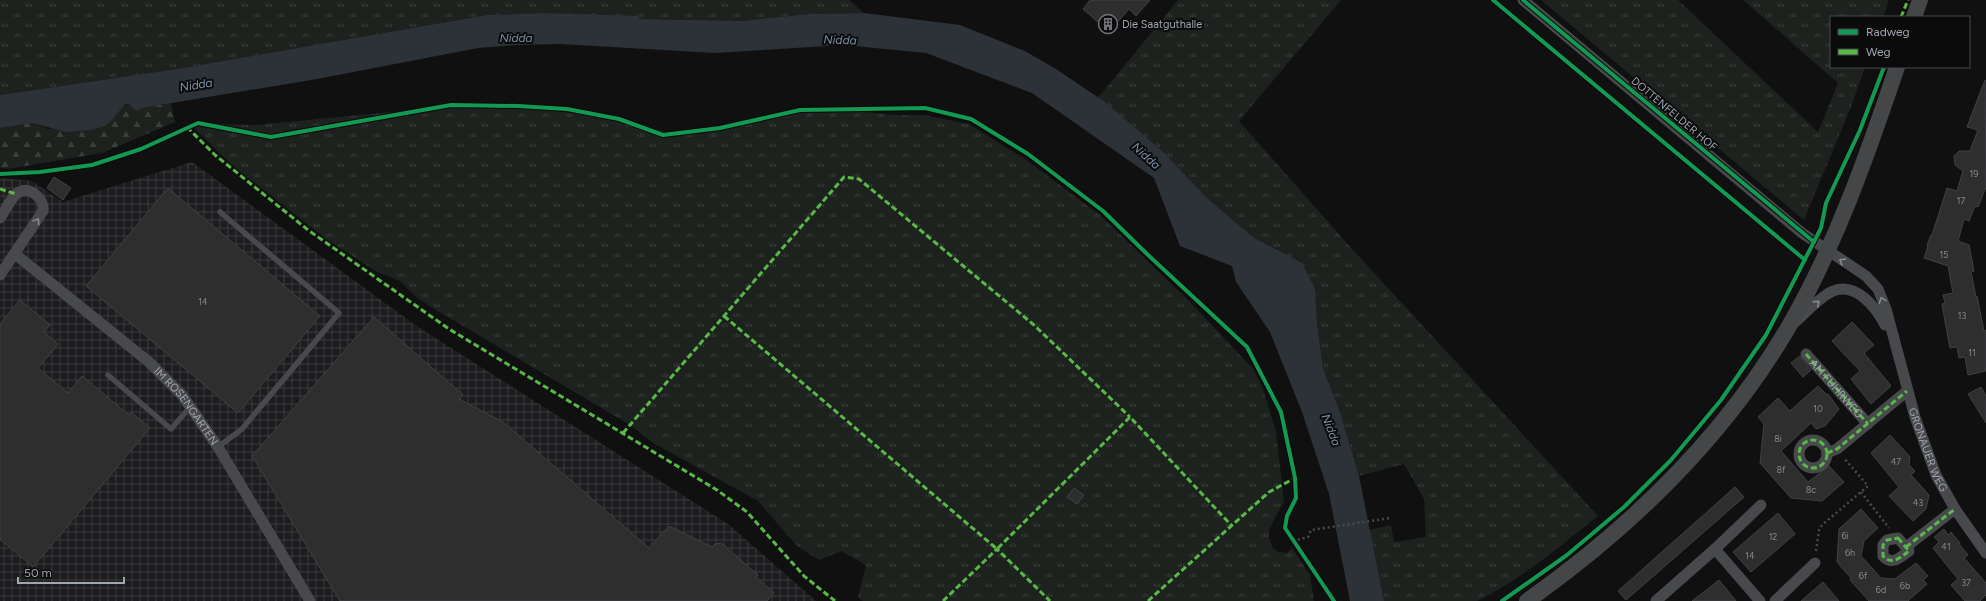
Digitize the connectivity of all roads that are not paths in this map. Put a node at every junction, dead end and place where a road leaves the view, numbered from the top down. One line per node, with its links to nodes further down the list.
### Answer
1 (1523, 0): 7 (street, DOTTENFELDER HOF)
2 (1920, 0): 3 (main road)
3 (1914, 16)
4 (1897, 68): 7 (main road)
5 (220, 212): 17 (lane)
6 (0, 218): 8 (street, one-way to 6)
7 (1827, 251): 10 (main road); 11 (street, GRONAUER WEG, one-way to 7)
8 (15, 254): 9 (street); 15 (street, IM ROSENGARTEN)
9 (0, 275)
10 (1787, 328): 11 (street, GRONAUER WEG, one-way to 11); 26 (main road)
11 (1892, 337): 14 (street, GRONAUER WEG)
12 (1806, 354): 16 (street, AM FUHRWEG)
13 (108, 375): 15 (lane)
14 (1906, 391): 16 (street, AM FUHRWEG); 20 (street, GRONAUER WEG)
15 (191, 406): 17 (street, IM ROSENGARTEN)
16 (1868, 424): 18 (street, AM FUHRWEG)
17 (218, 447): 25 (street, IM ROSENGARTEN)
18 (1832, 451)
19 (1761, 505): 22 (street)
20 (1955, 509): 21 (street); 23 (street, GRONAUER WEG)
21 (1906, 547): 21 (street)
22 (1715, 549): 27 (street); 28 (street)
23 (1986, 553)
24 (1815, 563): 29 (street)
25 (310, 601)
26 (1527, 601)
27 (1656, 601)
28 (1760, 601)
29 (1776, 601)

